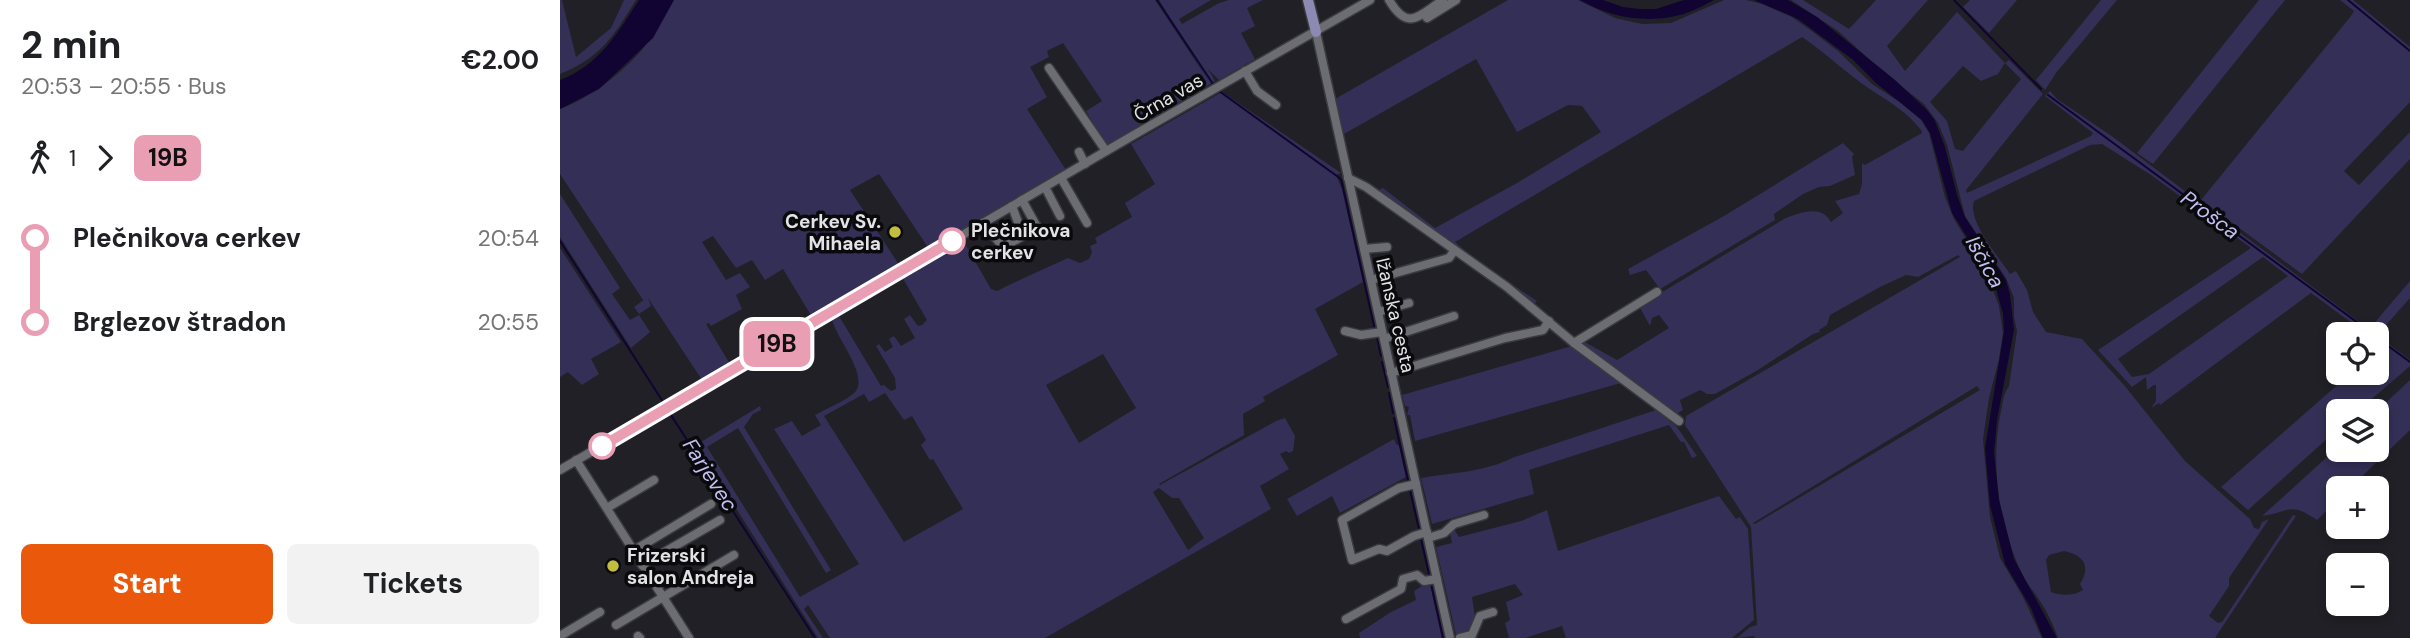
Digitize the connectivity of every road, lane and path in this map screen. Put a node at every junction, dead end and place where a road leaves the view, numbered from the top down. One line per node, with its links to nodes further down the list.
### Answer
1 (1308, 0): 7 (main road, Ižanska cesta)
2 (1370, 0): 7 (street, Črna vas)
3 (1389, 0): 4 (street)
4 (1443, 0)
5 (1456, 0): 6 (street)
6 (1427, 18)
7 (1316, 32): 9 (street, Črna vas); 15 (street, Ižanska cesta)
8 (1049, 68): 11 (street)
9 (1245, 71): 10 (street); 11 (street, Črna vas)
10 (1276, 105)
11 (1107, 151): 13 (street, Črna vas)
12 (1079, 152): 13 (street)
13 (1085, 164): 14 (street, Črna vas)
14 (1061, 178): 16 (street, Črna vas); 21 (street)
15 (1348, 178): 24 (street, Ižanska cesta); 25 (street)
16 (1045, 187): 17 (street, Črna vas); 19 (street)
17 (1023, 200): 18 (street, Črna vas); 22 (street)
18 (1012, 206): 20 (street, Črna vas); 20 (street)
19 (1060, 216)
20 (983, 223): 37 (street, Črna vas)
21 (1087, 223)
22 (1037, 227)
23 (1387, 247): 24 (street)
24 (1364, 249): 26 (street, Ižanska cesta)
25 (1454, 251): 26 (street); 31 (street)
26 (1371, 280): 29 (street, Ižanska cesta)
27 (1657, 292): 34 (street)
28 (1409, 303): 29 (street)
29 (1378, 312): 33 (street, Ižanska cesta)
30 (1454, 316): 33 (street)
31 (1549, 321): 34 (street); 35 (street)
32 (1345, 331): 33 (street)
33 (1383, 335): 35 (street, Ižanska cesta)
34 (1574, 343): 36 (street)
35 (1391, 373): 40 (street, Ižanska cesta)
36 (1679, 421)
37 (576, 460): 38 (street, Črna vas); 42 (street)
38 (560, 470)
39 (654, 480): 42 (street)
40 (1416, 484): 45 (street, Ižanska cesta); 45 (street)
41 (710, 504): 46 (street)
42 (607, 508): 46 (street)
43 (1484, 515): 45 (street)
44 (720, 520): 48 (street)
45 (1427, 535): 49 (street, Ižanska cesta)
46 (633, 551): 48 (street)
47 (734, 555): 50 (street)
48 (642, 565): 50 (street)
49 (1437, 579): 53 (street); 58 (street, Ižanska cesta)
50 (662, 597): 54 (street); 57 (street)
51 (600, 612): 55 (street)
52 (1493, 612): 56 (street)
53 (1346, 619)
54 (616, 625)
55 (560, 636)
56 (1476, 636): 59 (street)
57 (689, 638)
58 (1450, 638)
59 (1460, 638)

